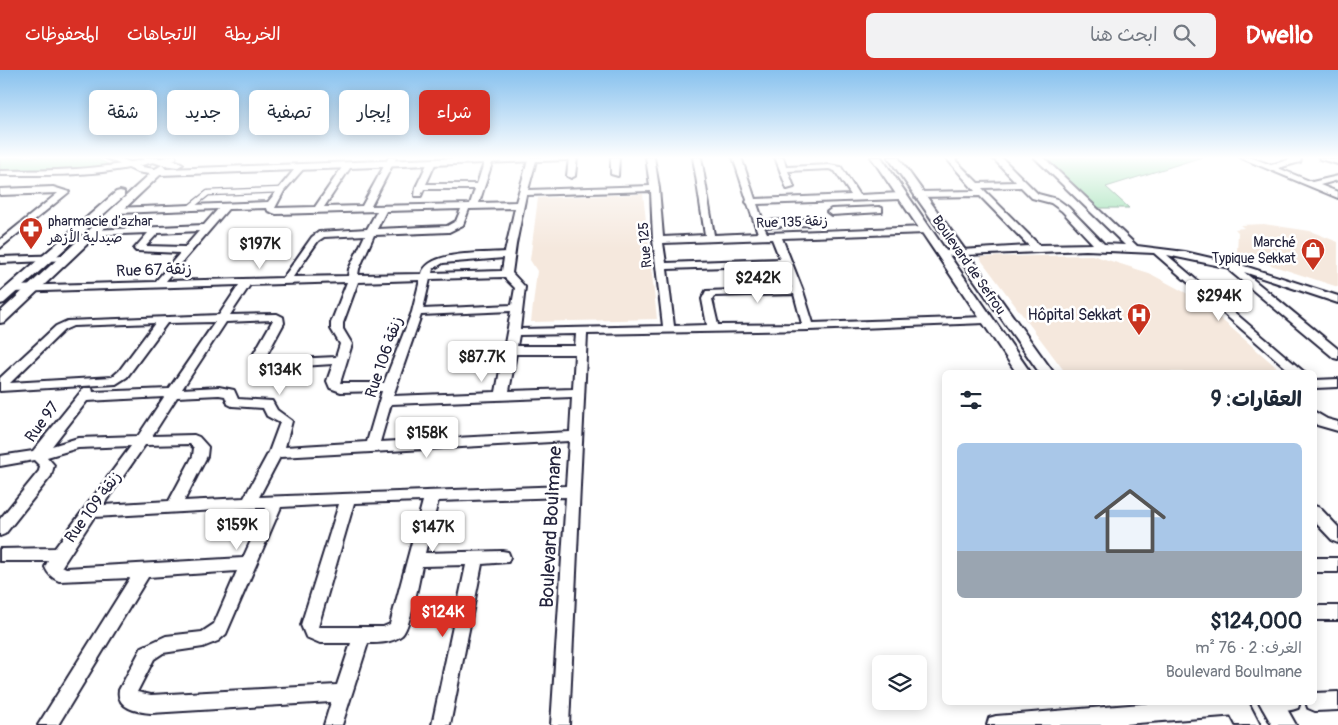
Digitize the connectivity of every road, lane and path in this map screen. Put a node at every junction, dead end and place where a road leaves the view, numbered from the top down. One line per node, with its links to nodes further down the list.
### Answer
1 (129, 188): 61 (street)
2 (137, 188): 36 (street)
3 (283, 188): 20 (street)
4 (333, 188): 37 (street)
5 (376, 188): 35 (street)
6 (421, 188): 7 (street)
7 (461, 188)
8 (479, 188): 32 (street)
9 (525, 188): 22 (street)
10 (655, 188): 22 (street); 50 (street, Rue 125)
11 (702, 188): 49 (street)
12 (746, 188): 28 (street)
13 (850, 188): 26 (street)
14 (896, 188): 25 (street, Boulevard de Sefrou)
15 (913, 188): 23 (street, Boulevard de Sefrou)
16 (1026, 188): 19 (street); 52 (street)
17 (1071, 188): 53 (street)
18 (1320, 188): 24 (street)
19 (978, 189): 23 (street); 55 (street)
20 (281, 190): 31 (street); 33 (lane)
21 (0, 192): 51 (street)
22 (523, 193): 29 (street)
23 (918, 195): 57 (street, Boulevard de Sefrou)
24 (1338, 195)
25 (901, 196): 26 (street); 44 (street, Boulevard de Sefrou)
26 (856, 197): 27 (street)
27 (823, 199): 28 (street); 40 (street)
28 (750, 202): 41 (street)
29 (519, 205): 32 (street); 59 (street)
30 (226, 206): 31 (street); 33 (street); 42 (street)
31 (272, 206): 37 (street)
32 (470, 206): 34 (street); 45 (street)
33 (189, 208): 36 (street)
34 (383, 208): 35 (street); 45 (street)
35 (365, 209): 37 (street)
36 (118, 210): 46 (street)
37 (318, 210)
38 (879, 210): 40 (street)
39 (808, 222): 41 (street)
40 (838, 223): 44 (street, Rue 135 زنقة); 48 (street, Rue 135 زنقة)
41 (759, 224): 47 (street)
42 (206, 228): 43 (street); 54 (street)
43 (155, 230): 46 (street); 54 (street)
44 (926, 230): 58 (street, Boulevard de Sefrou)
45 (370, 231): 68 (street); 69 (street)
46 (95, 232): 60 (street)
47 (763, 236): 48 (street, Rue 135 زنقة); 49 (street, Rue 135 زنقة)
48 (776, 236): 63 (street)
49 (710, 238): 50 (street, Rue 135 زنقة)
50 (658, 240): 64 (street, Rue 125)
51 (0, 245)
52 (1102, 247): 53 (street); 55 (street)
53 (1135, 248): 56 (street)
54 (187, 250): 71 (street)
55 (1038, 250): 57 (street)
56 (1158, 252): 65 (street); 95 (street)
57 (962, 253): 58 (street); 86 (street, Boulevard de Sefrou)
58 (944, 254): 82 (street, Boulevard de Sefrou)
59 (508, 255): 66 (street); 67 (street)
60 (67, 258): 61 (street); 73 (street)
61 (47, 259): 62 (street); 72 (street)
62 (0, 260)
63 (786, 262): 64 (street); 74 (street)
64 (661, 266): 85 (street, Rue 125)
65 (1231, 266): 76 (street); 91 (street)
66 (508, 274): 67 (street, Rue 67 زنقة); 77 (street)
67 (425, 278): 68 (street, Rue 67 زنقة); 78 (street, Rue 106 زنقة)
68 (353, 280): 69 (street, Rue 67 زنقة); 92 (street)
69 (285, 282): 70 (street, Rue 67 زنقة)
70 (246, 283): 71 (street, Rue 67 زنقة); 79 (street, Rue 109 زنقة)
71 (158, 284): 73 (street, Rue 67 زنقة)
72 (12, 289): 73 (street, Rue 67 زنقة); 75 (street)
73 (33, 289): 80 (street)
74 (798, 291): 83 (street); 84 (street)
75 (0, 300)
76 (1338, 300)
77 (517, 308): 78 (street); 88 (street)
78 (417, 312): 100 (street, Rue 106 زنقة)
79 (224, 317): 81 (street); 92 (street); 102 (street, Rue 109 زنقة)
80 (0, 319)
81 (164, 319): 96 (street); 99 (street)
82 (989, 325): 83 (street); 86 (street); 93 (street, Boulevard de Sefrou)
83 (808, 327): 84 (street)
84 (712, 329): 85 (street)
85 (669, 330): 87 (street)
86 (1014, 330): 94 (street, Boulevard de Sefrou)
87 (582, 331): 88 (street); 90 (street, Boulevard Boulmane)
88 (514, 332): 89 (street)
89 (511, 350): 90 (street); 103 (street)
90 (581, 350): 101 (street, Boulevard Boulmane)
91 (1338, 355)
92 (340, 360): 100 (street)
93 (1022, 370)
94 (1044, 370)
95 (1296, 370)
96 (95, 383): 99 (street); 104 (street, Rue 97)
97 (1338, 383): 98 (street)
98 (1317, 384)
99 (0, 386)
100 (390, 386): 105 (street, Rue 106 زنقة)
101 (578, 393): 103 (street); 108 (street, Boulevard Boulmane)
102 (172, 394): 104 (street); 109 (street, Rue 109 زنقة); 111 (street)
103 (502, 396): 105 (street)
104 (83, 397): 112 (street, Rue 97)
105 (386, 400): 110 (street, Rue 106 زنقة)
106 (1317, 418): 107 (street)
107 (1338, 427)
108 (576, 436): 110 (street); 114 (street, Boulevard Boulmane)
109 (142, 440): 112 (street); 119 (street); 120 (street, Rue 109 زنقة)
110 (372, 447): 111 (street)
111 (276, 452): 118 (street)
112 (37, 454): 113 (street); 123 (street, Rue 97)
113 (0, 460)
114 (573, 491): 115 (street); 146 (street, Boulevard Boulmane)
115 (432, 496): 116 (street); 129 (street)
116 (348, 498): 117 (street); 136 (street)
117 (276, 501): 118 (street); 130 (street)
118 (248, 504): 119 (street)
119 (173, 507): 120 (street)
120 (91, 511): 125 (street, Rue 109 زنقة)
121 (1318, 518): 122 (street); 124 (street)
122 (1338, 519)
123 (3, 523)
124 (1338, 537)
125 (58, 554): 126 (street); 133 (street, Rue 109 زنقة)
126 (0, 555)
127 (502, 557): 128 (street)
128 (475, 558): 129 (street); 145 (street)
129 (415, 560): 136 (street)
130 (249, 564): 133 (street, Rue 109 زنقة); 137 (street)
131 (1317, 565): 132 (street)
132 (1338, 565)
133 (144, 570): 143 (street)
134 (1317, 613): 135 (street)
135 (1338, 613)
136 (361, 637): 137 (street)
137 (343, 693): 144 (street)
138 (1338, 701): 139 (street)
139 (1317, 702)
140 (1225, 705): 147 (street)
141 (1237, 705): 148 (street)
142 (1271, 705): 149 (street)
143 (47, 725)
144 (333, 725)
145 (441, 725)
146 (560, 725)
147 (996, 725)
148 (1249, 725)
149 (1285, 725)

